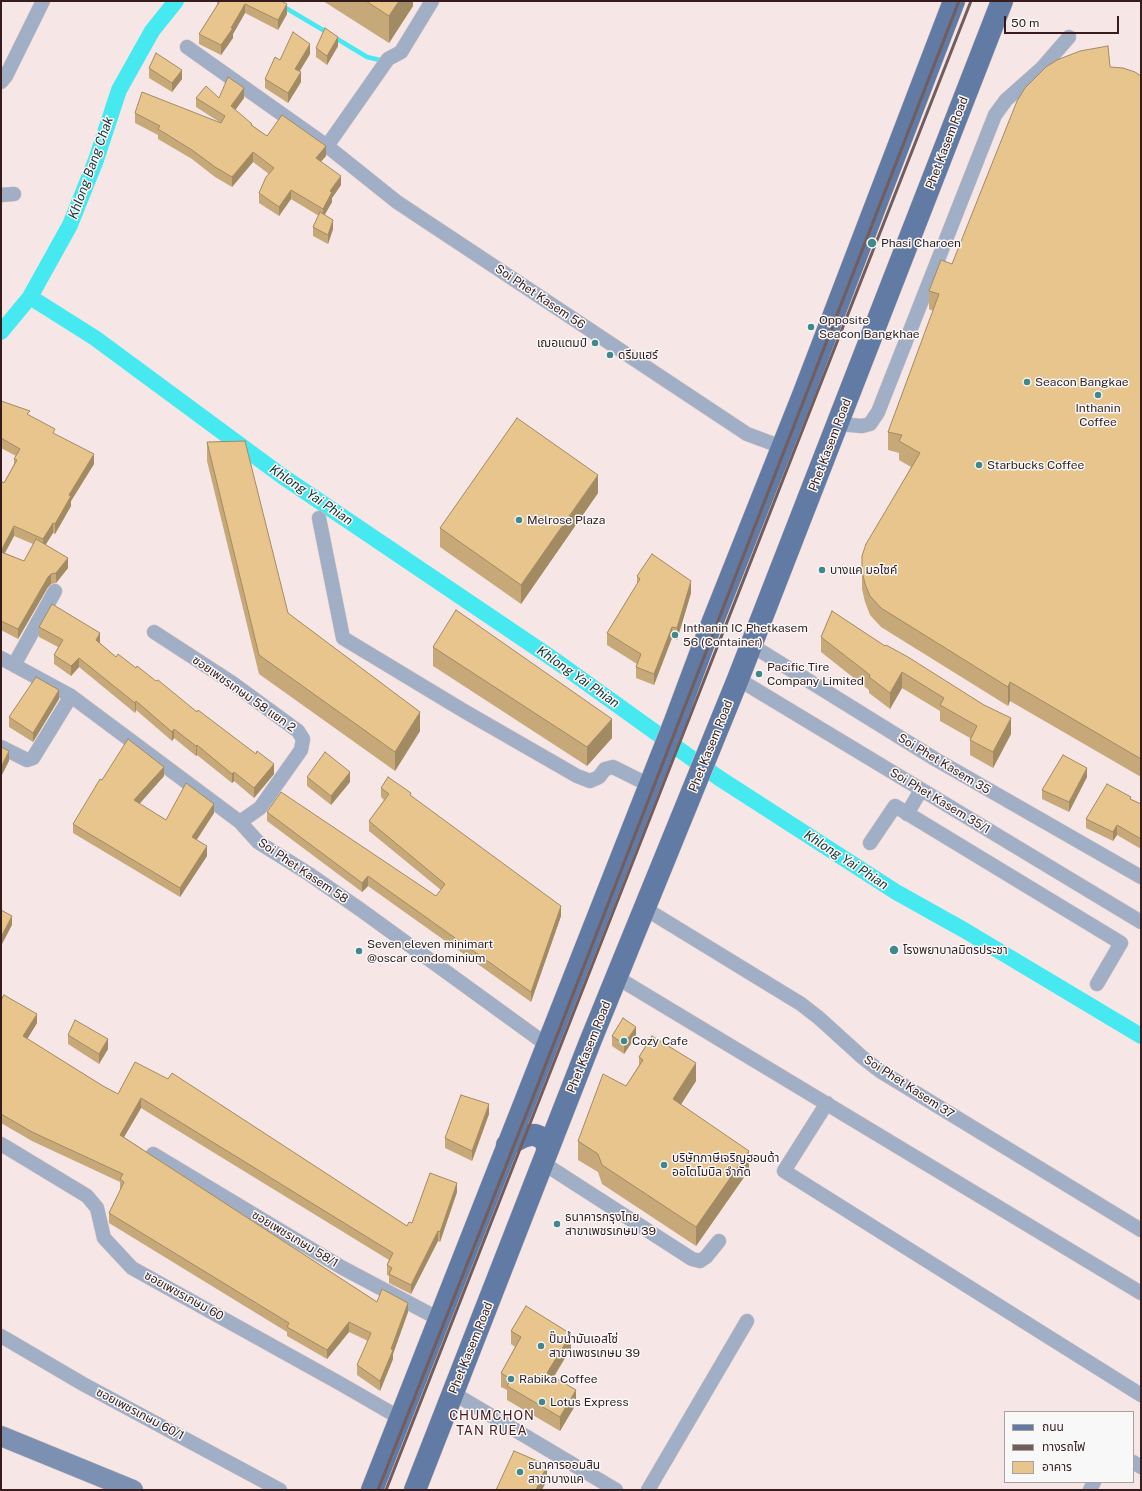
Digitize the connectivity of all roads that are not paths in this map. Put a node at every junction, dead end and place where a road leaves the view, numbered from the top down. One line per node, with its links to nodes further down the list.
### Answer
1 (43, 1): 7 (street)
2 (954, 1): 10 (main road)
3 (1002, 1): 9 (main road, Phet Kasem Road)
4 (430, 3): 8 (street)
5 (1069, 37): 9 (street)
6 (187, 48): 8 (street, Soi Phet Kasem 56)
7 (1, 82)
8 (327, 146): 10 (street, Soi Phet Kasem 56)
9 (838, 424): 14 (main road, Phet Kasem Road)
10 (782, 447): 20 (main road)
11 (319, 518): 20 (street)
12 (55, 591): 16 (street)
13 (154, 632): 23 (street, ซอยเพชรเกษม 58 แยก 2)
14 (751, 644): 17 (main road, Phet Kasem Road); 25 (street, Soi Phet Kasem 35)
15 (1, 658): 16 (street, Soi Phet Kasem 58)
16 (14, 665): 18 (street, Soi Phet Kasem 58)
17 (738, 679): 21 (street, Soi Phet Kasem 35/1); 26 (main road, Phet Kasem Road)
18 (72, 696): 19 (street); 23 (street, Soi Phet Kasem 58)
19 (1, 747)
20 (649, 785): 30 (main road)
21 (922, 790): 22 (street); 27 (street, Soi Phet Kasem 35/1)
22 (907, 814): 24 (street); 29 (street)
23 (240, 822): 30 (street, Soi Phet Kasem 58)
24 (870, 843)
25 (1141, 877)
26 (644, 908): 28 (main road, Phet Kasem Road); 38 (street, Soi Phet Kasem 37)
27 (1141, 922)
28 (616, 978): 31 (street); 33 (main road, Phet Kasem Road)
29 (1096, 984)
30 (547, 1045): 32 (main road)
31 (827, 1103): 40 (street); 45 (street)
32 (521, 1111): 33 (main road); 35 (main road)
33 (557, 1126): 37 (main road, Phet Kasem Road)
34 (1, 1144): 46 (street, ซอยเพชรเกษม 60)
35 (508, 1145): 37 (main road); 41 (main road)
36 (153, 1154): 41 (street, ซอยเพชรเกษม 58/1)
37 (545, 1158): 39 (street); 44 (main road, Phet Kasem Road)
38 (1141, 1230)
39 (719, 1241)
40 (1141, 1293)
41 (439, 1319): 46 (main road)
42 (747, 1321): 53 (street)
43 (1, 1336): 49 (street, ซอยเพชรเกษม 60/1)
44 (453, 1393): 51 (main road, Phet Kasem Road); 52 (street)
45 (1141, 1395)
46 (400, 1418): 50 (main road)
47 (1, 1436): 48 (main road)
48 (134, 1490)
49 (280, 1490)
50 (372, 1490)
51 (415, 1490)
52 (616, 1490)
53 (648, 1490)

